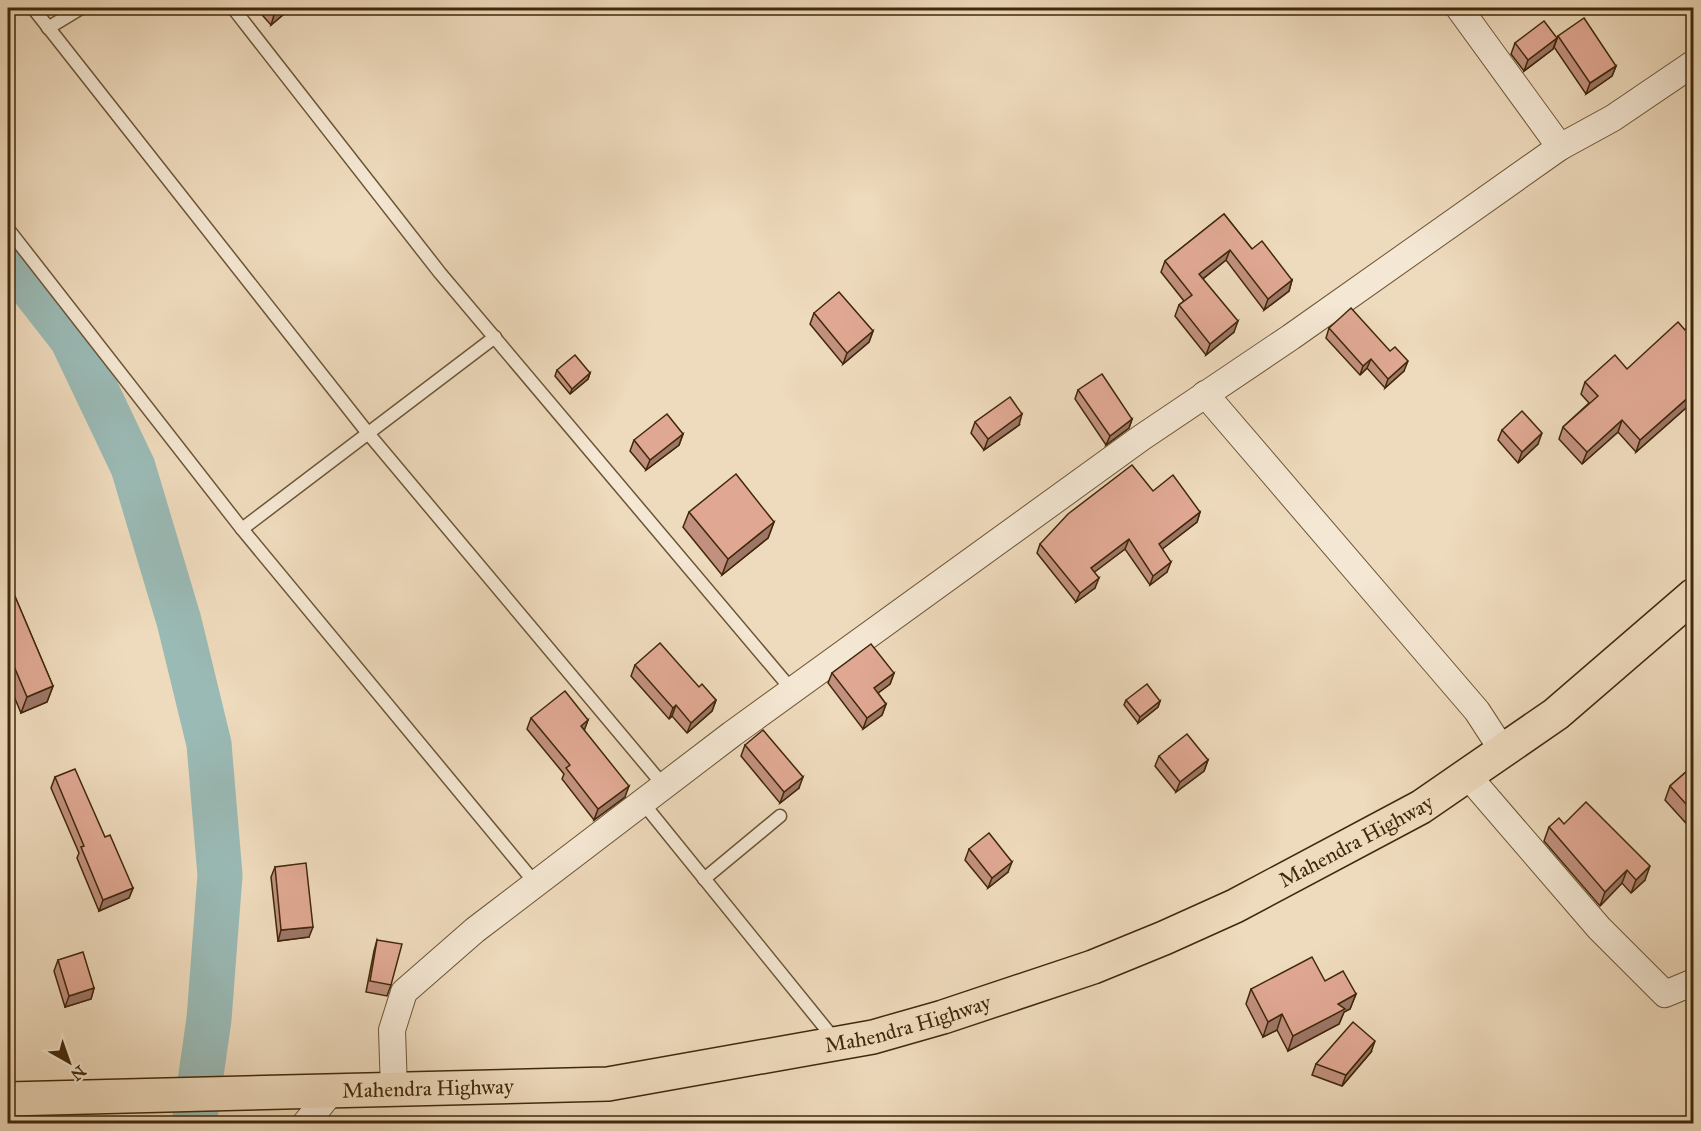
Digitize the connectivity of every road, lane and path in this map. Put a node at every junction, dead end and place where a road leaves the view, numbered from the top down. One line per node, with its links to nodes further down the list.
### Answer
1 (33, 8): 5 (lane)
2 (81, 8): 5 (lane)
3 (233, 8): 9 (lane)
4 (1459, 8): 7 (street)
5 (48, 28): 11 (lane)
6 (1694, 63): 7 (street)
7 (1560, 147): 10 (street)
8 (8, 229): 12 (lane)
9 (495, 337): 11 (lane); 14 (lane)
10 (1205, 394): 14 (street); 15 (street)
11 (367, 432): 12 (lane); 17 (lane)
12 (242, 529): 21 (lane)
13 (1694, 595): 15 (highway, Mahendra Highway)
14 (792, 690): 17 (street)
15 (1503, 751): 16 (highway, Mahendra Highway)
16 (1468, 776): 22 (street); 23 (highway, Mahendra Highway)
17 (664, 786): 18 (street)
18 (643, 803): 20 (lane); 21 (street)
19 (780, 816): 20 (lane)
20 (704, 879): 23 (lane)
21 (536, 884): 24 (street)
22 (1694, 982)
23 (838, 1044): 24 (highway, Mahendra Highway)
24 (394, 1090): 25 (highway, Mahendra Highway)
25 (332, 1091): 26 (highway, Mahendra Highway); 27 (street)
26 (8, 1099)
27 (305, 1124)

